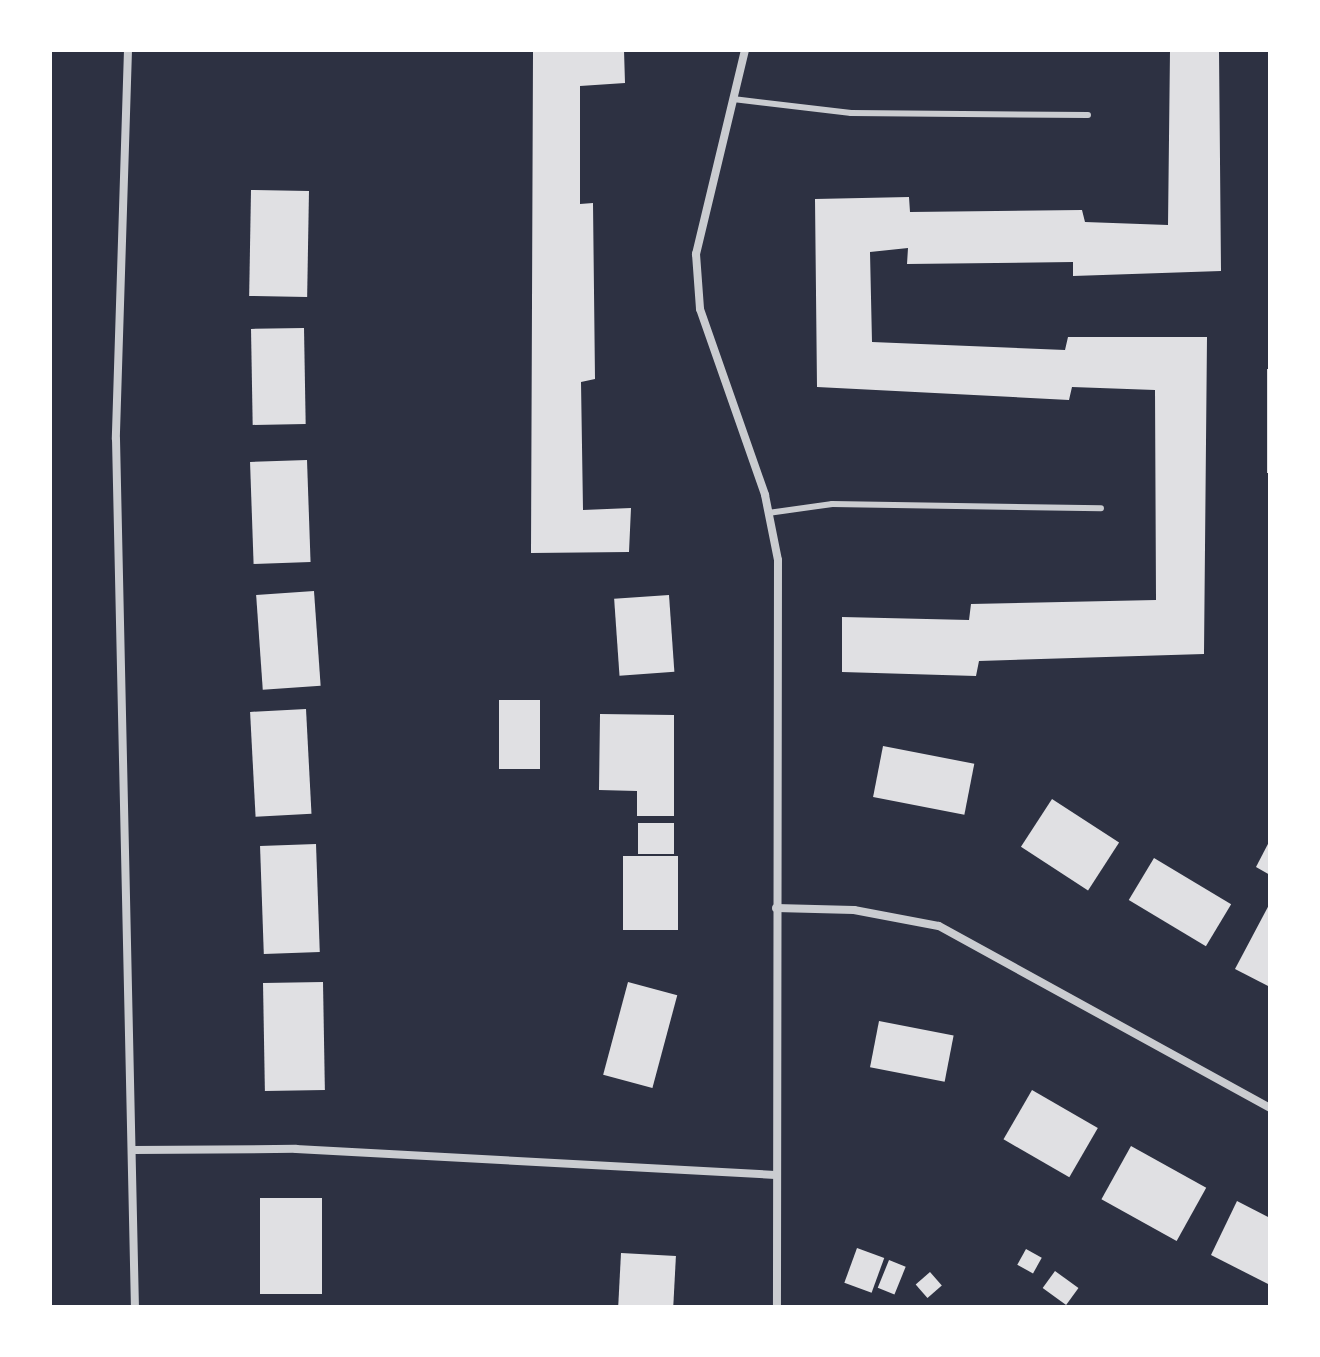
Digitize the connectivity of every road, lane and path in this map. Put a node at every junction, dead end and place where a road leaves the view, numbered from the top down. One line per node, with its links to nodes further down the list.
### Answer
1 (128, 50): 9 (street)
2 (745, 50): 3 (street)
3 (733, 99): 4 (lane); 6 (street)
4 (1088, 115)
5 (1101, 508): 6 (lane)
6 (768, 513): 7 (street)
7 (776, 908): 8 (street); 10 (street)
8 (1270, 1108)
9 (133, 1150): 10 (street); 11 (street)
10 (775, 1175): 12 (street)
11 (135, 1307)
12 (777, 1307)

